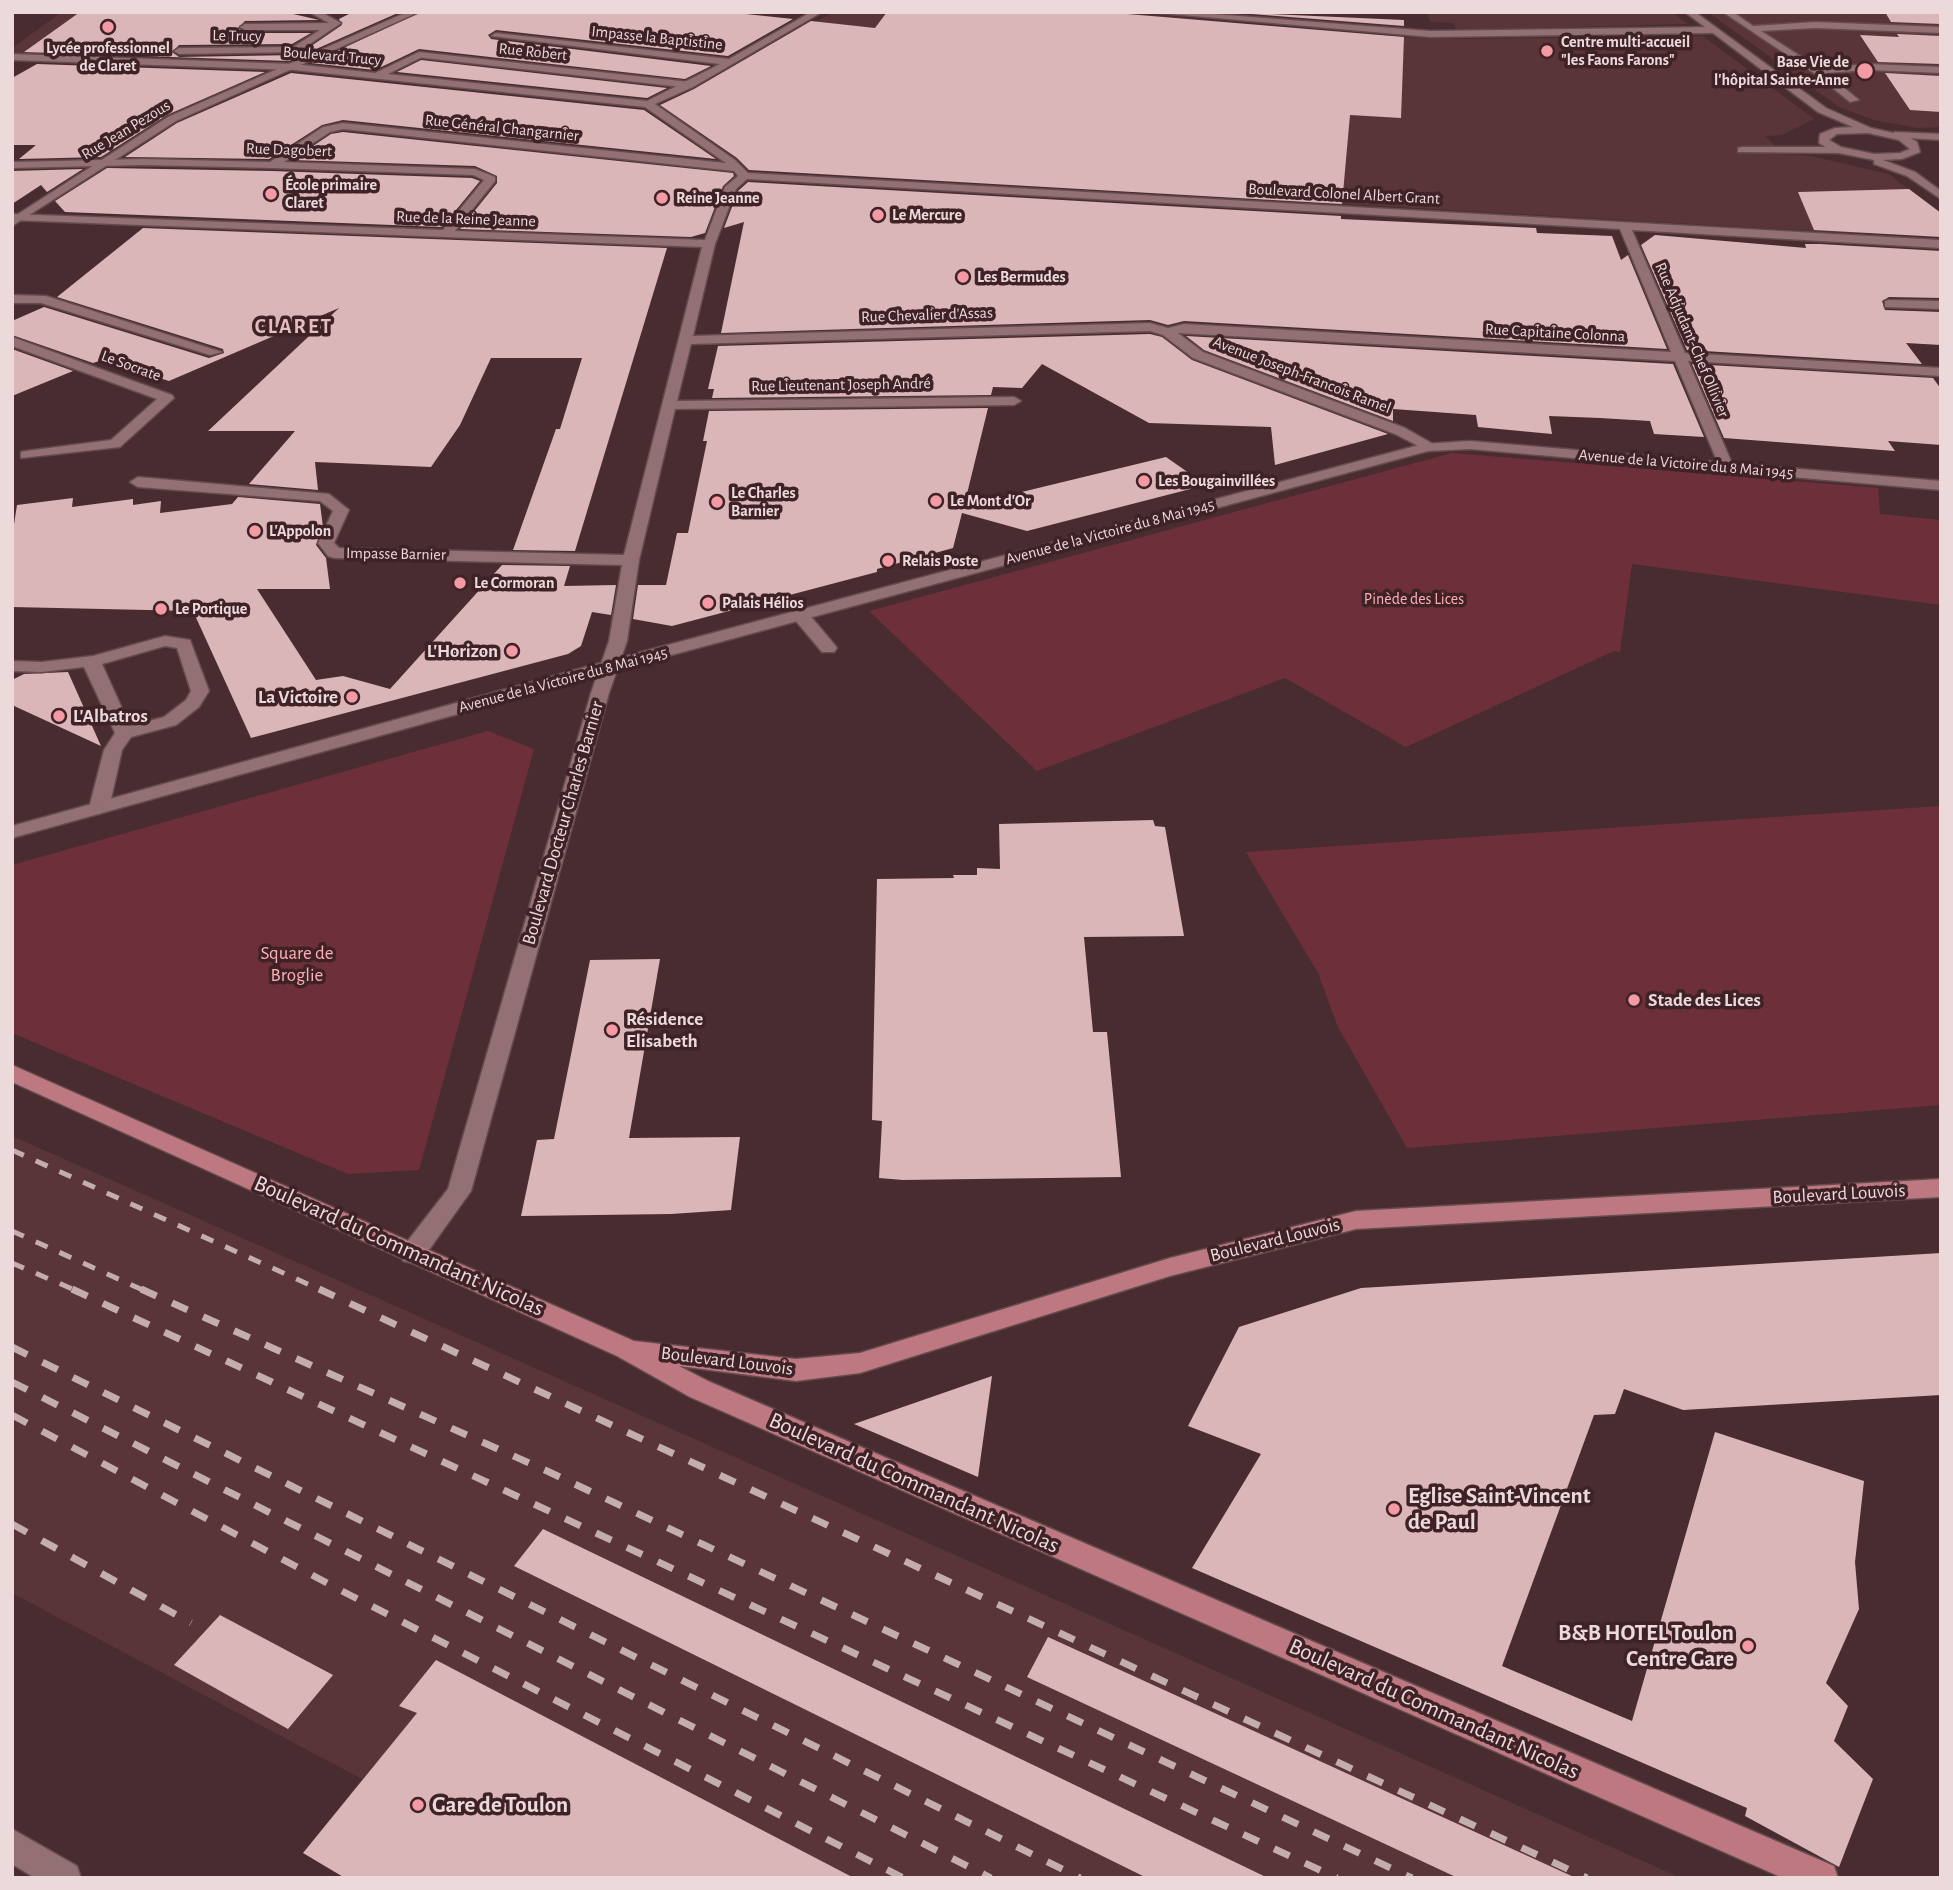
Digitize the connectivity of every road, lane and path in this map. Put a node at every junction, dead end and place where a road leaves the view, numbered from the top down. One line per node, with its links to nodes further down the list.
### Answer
1 (313, 12): 8 (street)
2 (415, 12): 14 (street, Rue Jean Pezous)
3 (818, 12): 18 (street)
4 (1152, 12): 10 (street)
5 (1689, 12): 10 (street)
6 (1727, 12): 9 (street)
7 (245, 27): 8 (street, Le Trucy)
8 (330, 27): 12 (street, Le Trucy)
9 (1751, 29): 11 (street); 22 (street)
10 (1713, 30): 27 (street)
11 (1941, 30)
12 (316, 34): 14 (street); 16 (street, Le Trucy)
13 (496, 36): 18 (street, Impasse la Baptistine)
14 (355, 39): 20 (street, Rue Jean Pezous)
15 (179, 51): 16 (street, Le Trucy)
16 (243, 52): 19 (street)
17 (12, 57): 19 (street, Boulevard Trucy)
18 (731, 62): 24 (street)
19 (226, 65): 20 (street, Boulevard Trucy)
20 (294, 67): 23 (street, Boulevard Trucy); 37 (street, Rue Jean Pezous)
21 (1941, 70): 22 (street)
22 (1817, 71): 25 (street)
23 (378, 75): 24 (street, Rue Robert); 26 (street, Boulevard Trucy)
24 (690, 85): 26 (street)
25 (1854, 100)
26 (648, 104): 40 (street)
27 (1822, 110): 28 (street); 29 (street)
28 (1868, 130): 29 (street); 30 (street)
29 (1835, 131): 31 (street)
30 (1895, 135): 32 (street); 33 (street)
31 (1824, 136): 34 (street); 34 (street)
32 (1941, 139): 33 (street)
33 (1916, 147): 36 (street)
34 (1838, 150): 35 (street)
35 (1863, 156): 36 (street); 41 (street)
36 (1902, 156): 41 (street)
37 (102, 163): 38 (street, Rue Dagobert); 39 (street, Rue Dagobert); 43 (street, Rue Jean Pezous)
38 (12, 165)
39 (272, 165): 40 (street, Rue Général Changarnier); 45 (street, Rue Dagobert)
40 (742, 172): 44 (street, Boulevard Colonel Albert Grant); 46 (street, Boulevard Docteur Charles Barnier)
41 (1911, 174): 42 (street)
42 (1941, 196)
43 (15, 219): 45 (street, Rue de la Reine Jeanne)
44 (1624, 226): 47 (street, Boulevard Colonel Albert Grant); 55 (street, Rue Adjudant-Chef Ollivier)
45 (446, 234): 46 (street, Rue de la Reine Jeanne)
46 (709, 244): 52 (street, Boulevard Docteur Charles Barnier)
47 (1941, 244)
48 (12, 299): 54 (street)
49 (1889, 304): 50 (street)
50 (1941, 304)
51 (1168, 332): 52 (street, Rue Chevalier d'Assas); 55 (street, Rue Capitaine Colonna); 59 (street, Avenue Joseph-Francois Ramel)
52 (687, 340): 58 (street, Boulevard Docteur Charles Barnier)
53 (12, 341): 60 (street, Le Socrate)
54 (215, 352)
55 (1682, 358): 56 (street, Rue Capitaine Colonna); 61 (street, Rue Adjudant-Chef Ollivier)
56 (1941, 372)
57 (1014, 401): 58 (street, Rue Lieutenant Joseph André)
58 (669, 405): 64 (street, Boulevard Docteur Charles Barnier)
59 (1428, 447): 61 (street, Avenue de la Victoire du 8 Mai 1945); 65 (street, Avenue de la Victoire du 8 Mai 1945)
60 (26, 455)
61 (1727, 468): 63 (street, Avenue de la Victoire du 8 Mai 1945)
62 (138, 482): 64 (street, Impasse Barnier)
63 (1941, 486)
64 (631, 560): 69 (street, Boulevard Docteur Charles Barnier)
65 (801, 616): 66 (street); 69 (street, Avenue de la Victoire du 8 Mai 1945)
66 (828, 648)
67 (94, 661): 68 (street); 70 (street); 70 (street)
68 (12, 666)
69 (610, 667): 71 (street, Avenue de la Victoire du 8 Mai 1945); 75 (street, Boulevard Docteur Charles Barnier)
70 (124, 733): 71 (street)
71 (99, 808): 72 (street, Avenue de la Victoire du 8 Mai 1945)
72 (12, 832)
73 (12, 1073): 75 (main road, Boulevard du Commandant Nicolas)
74 (1941, 1188): 76 (main road, Boulevard Louvois)
75 (412, 1254): 76 (main road, Boulevard du Commandant Nicolas)
76 (626, 1349): 79 (main road, Boulevard du Commandant Nicolas)
77 (12, 1845): 78 (street)
78 (65, 1878)
79 (1822, 1878)

